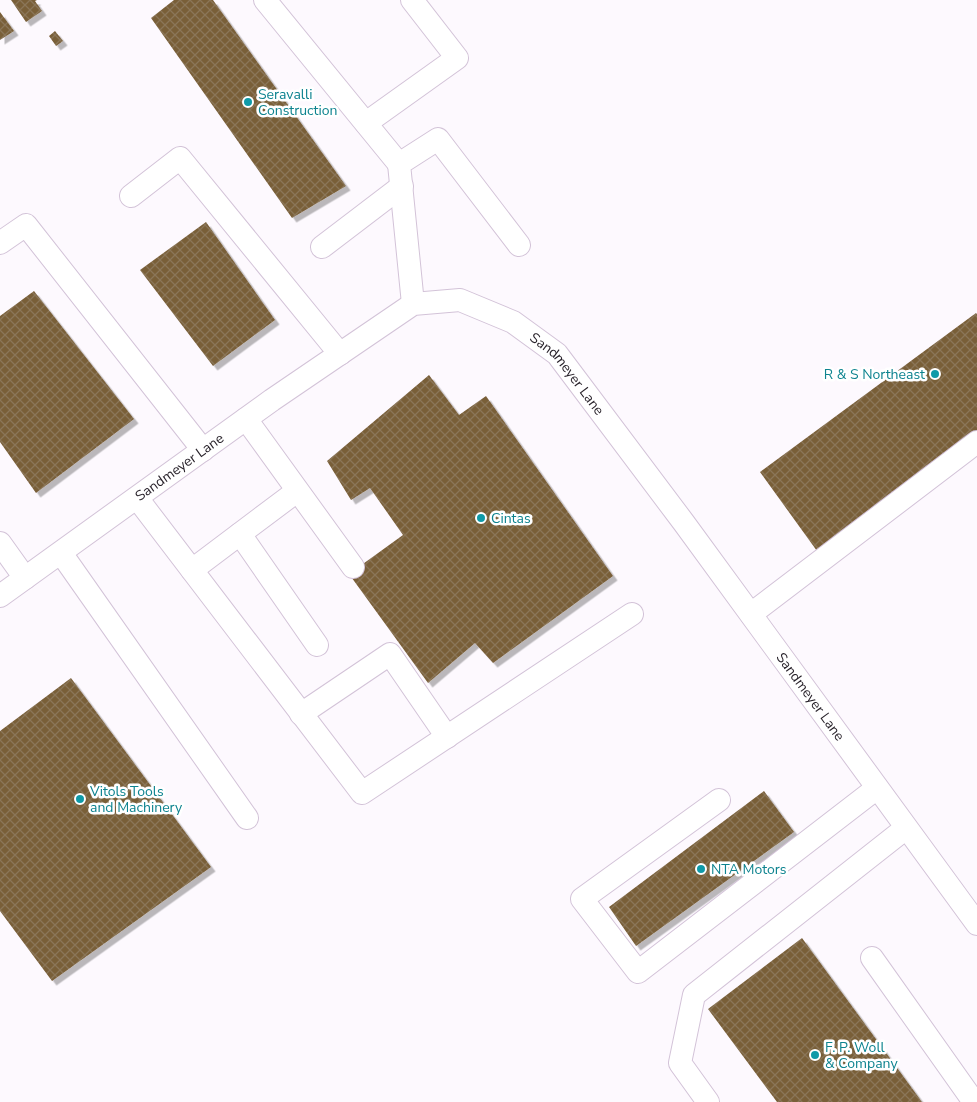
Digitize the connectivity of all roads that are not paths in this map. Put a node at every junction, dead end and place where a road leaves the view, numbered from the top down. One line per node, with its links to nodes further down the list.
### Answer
1 (266, 0): 3 (street)
2 (412, 0): 3 (street)
3 (366, 123): 4 (street)
4 (399, 164): 5 (street); 8 (street)
5 (402, 186): 9 (street); 10 (street)
6 (131, 196): 11 (street)
7 (0, 243): 14 (street)
8 (519, 244)
9 (322, 246)
10 (413, 304): 11 (street, Sandmeyer Lane); 25 (street, Sandmeyer Lane)
11 (340, 354): 12 (street, Sandmeyer Lane)
12 (246, 419): 14 (street, Sandmeyer Lane); 15 (street)
13 (977, 442): 25 (street)
14 (202, 450): 16 (street, Sandmeyer Lane)
15 (297, 491): 17 (street); 20 (street)
16 (137, 498): 19 (street, Sandmeyer Lane); 21 (street)
17 (240, 534): 21 (street); 26 (street)
18 (0, 543): 22 (street)
19 (61, 553): 22 (street, Sandmeyer Lane); 31 (street)
20 (353, 566)
21 (192, 570): 27 (street)
22 (26, 578): 23 (street, Sandmeyer Lane)
23 (0, 596)
24 (632, 614): 28 (street)
25 (751, 614): 29 (street, Sandmeyer Lane)
26 (317, 645)
27 (302, 714): 28 (street); 28 (street)
28 (447, 737)
29 (877, 788): 30 (street); 32 (street, Sandmeyer Lane)
30 (719, 800)
31 (247, 818)
32 (906, 828): 33 (street, Sandmeyer Lane); 35 (street)
33 (977, 924)
34 (872, 958): 36 (street)
35 (708, 1102)
36 (974, 1102)

